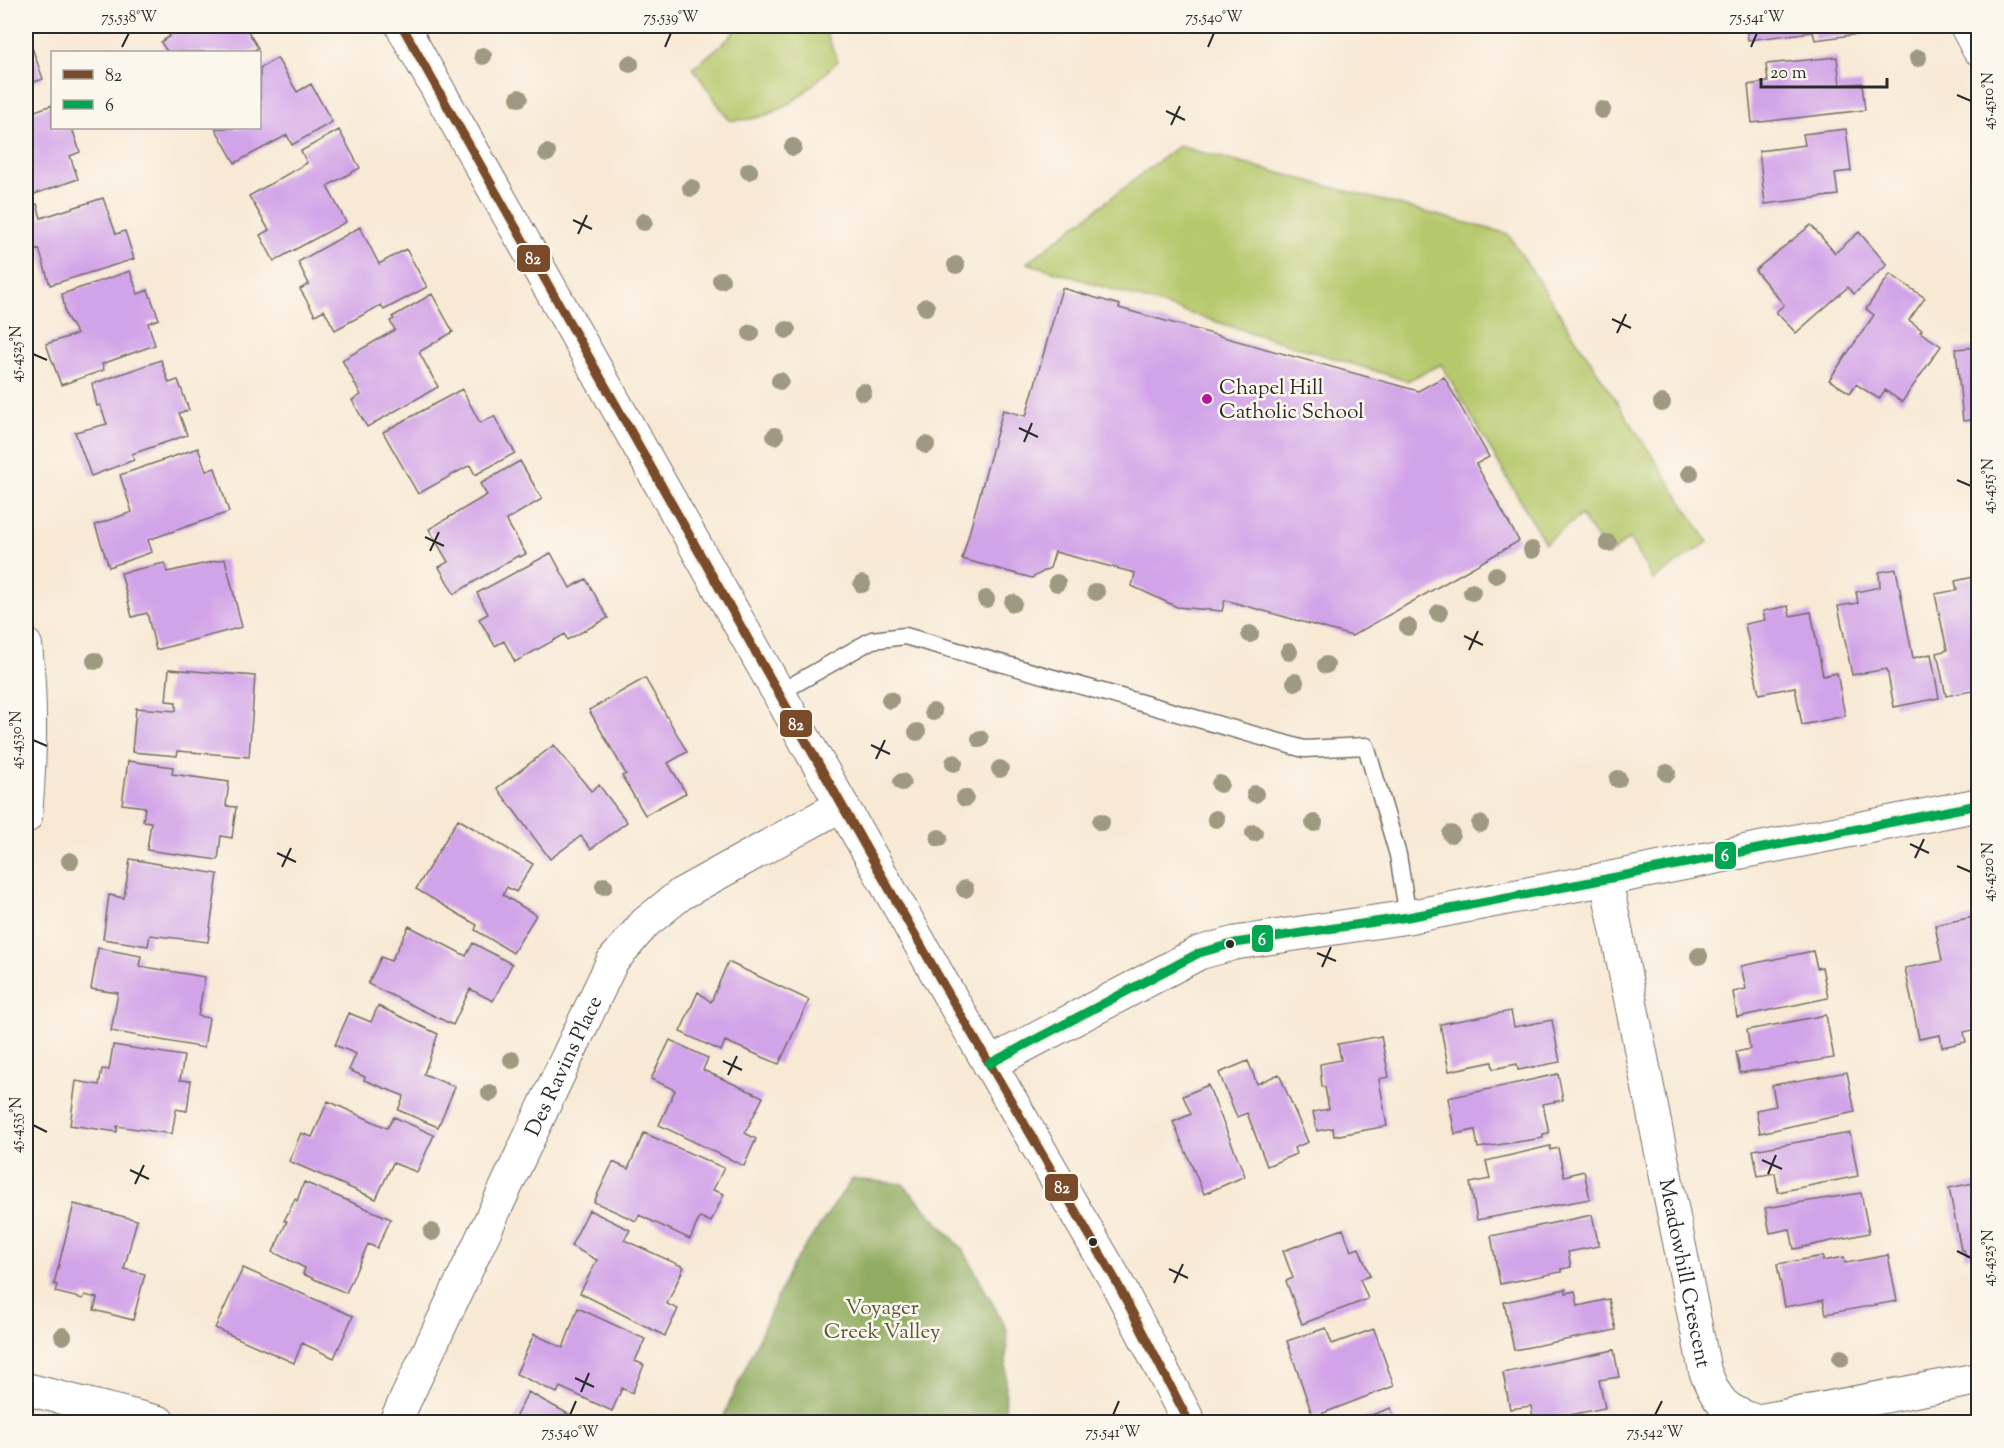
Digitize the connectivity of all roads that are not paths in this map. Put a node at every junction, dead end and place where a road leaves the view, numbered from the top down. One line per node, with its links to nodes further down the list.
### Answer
1 (402, 26): 5 (street)
2 (1966, 26): 3 (street)
3 (1978, 49)
4 (26, 645): 8 (street)
5 (779, 693): 6 (street); 10 (lane)
6 (842, 805): 11 (street); 15 (street, Des Ravins Place)
7 (1978, 805): 9 (street)
8 (26, 817)
9 (1606, 879): 10 (street); 12 (street, Meadowhill Crescent)
10 (1408, 916): 11 (street)
11 (988, 1064): 16 (street)
12 (1978, 1379)
13 (26, 1389): 14 (street)
14 (159, 1422)
15 (395, 1422)
16 (1189, 1422)

